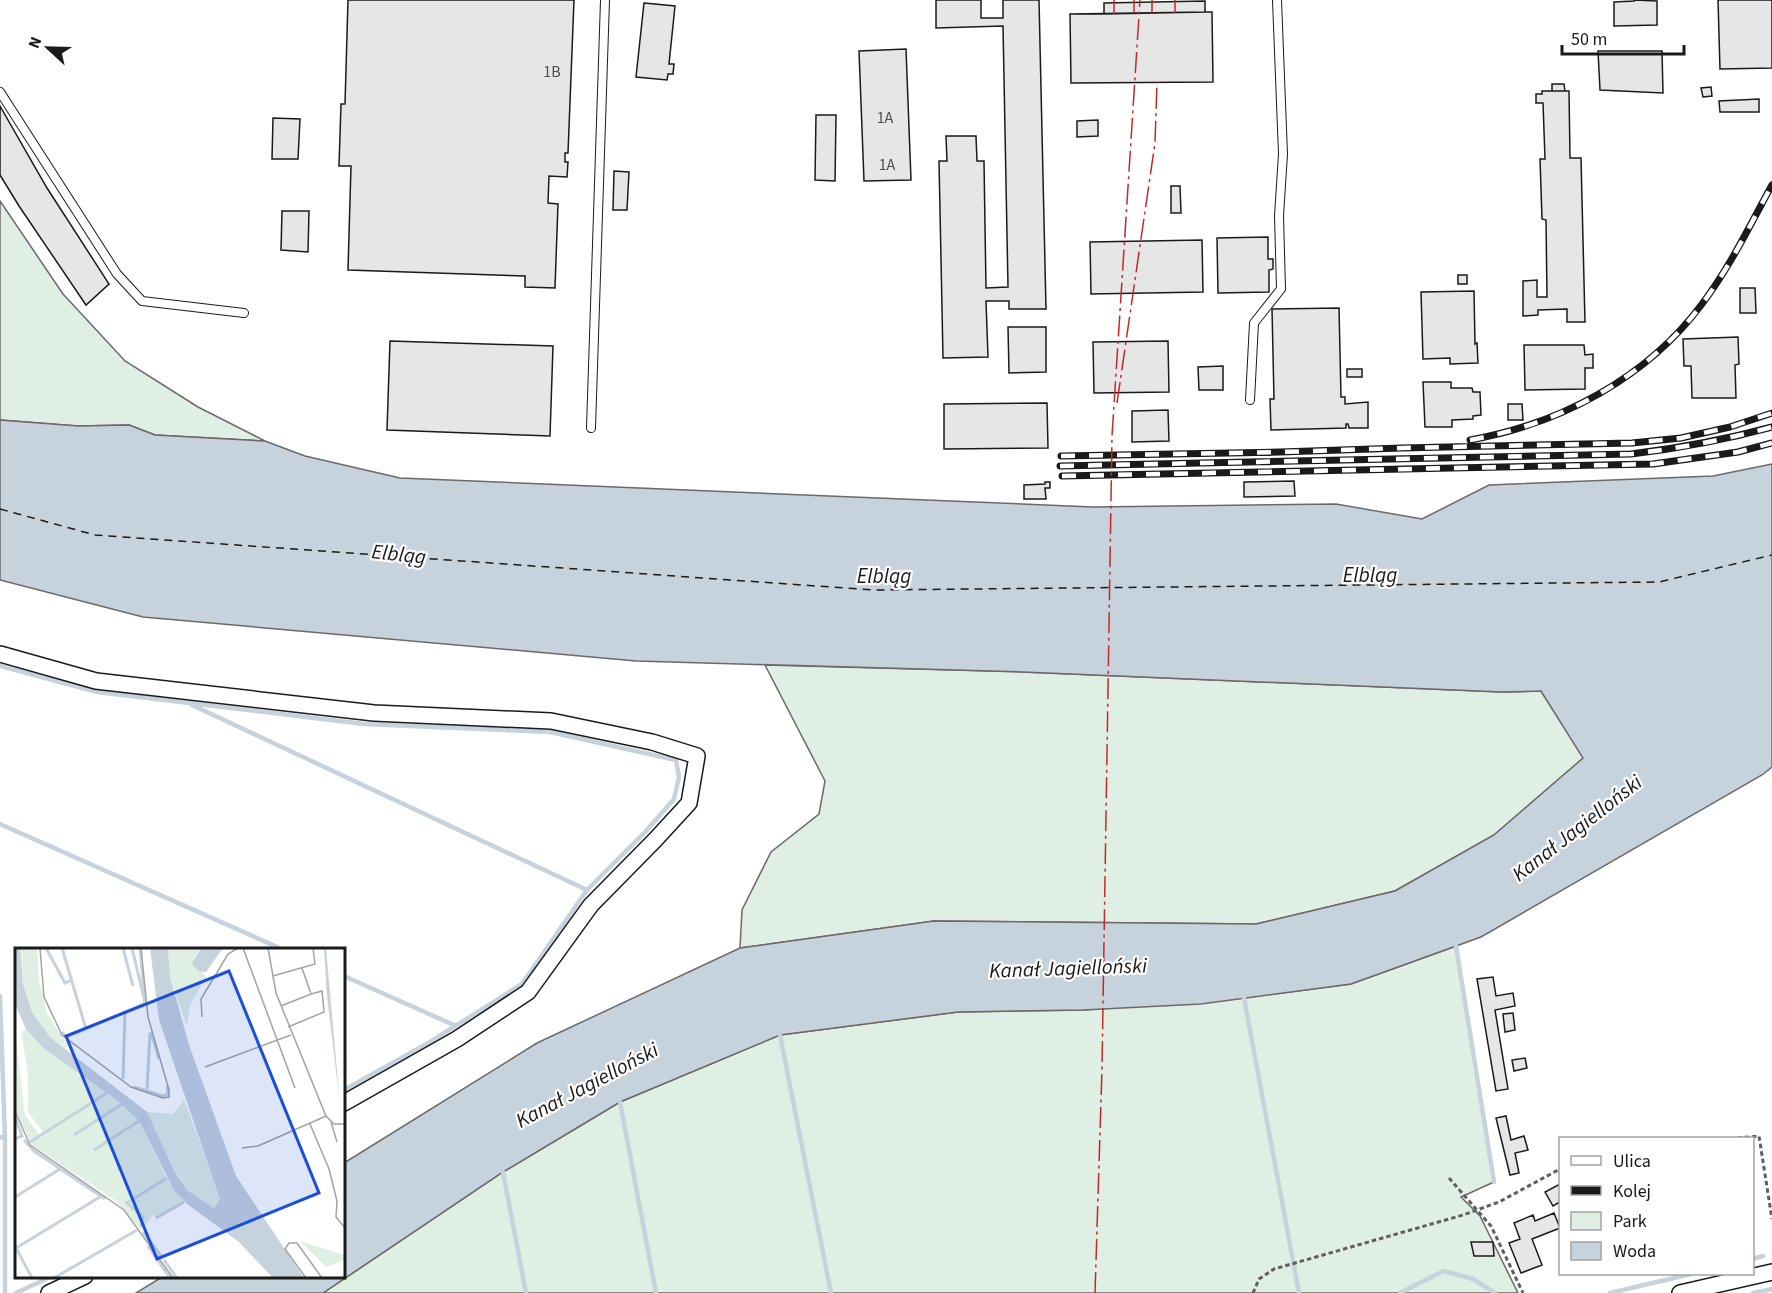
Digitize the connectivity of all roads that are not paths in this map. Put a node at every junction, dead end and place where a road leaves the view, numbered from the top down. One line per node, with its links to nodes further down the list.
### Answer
1 (604, 0): 6 (lane)
2 (1277, 0): 5 (lane)
3 (0, 92): 4 (lane)
4 (244, 313)
5 (1250, 400)
6 (591, 428)
7 (0, 654): 8 (street)
8 (345, 1102)
9 (1772, 1272): 12 (street)
10 (81, 1278): 11 (street)
11 (49, 1293)
12 (1680, 1293)

